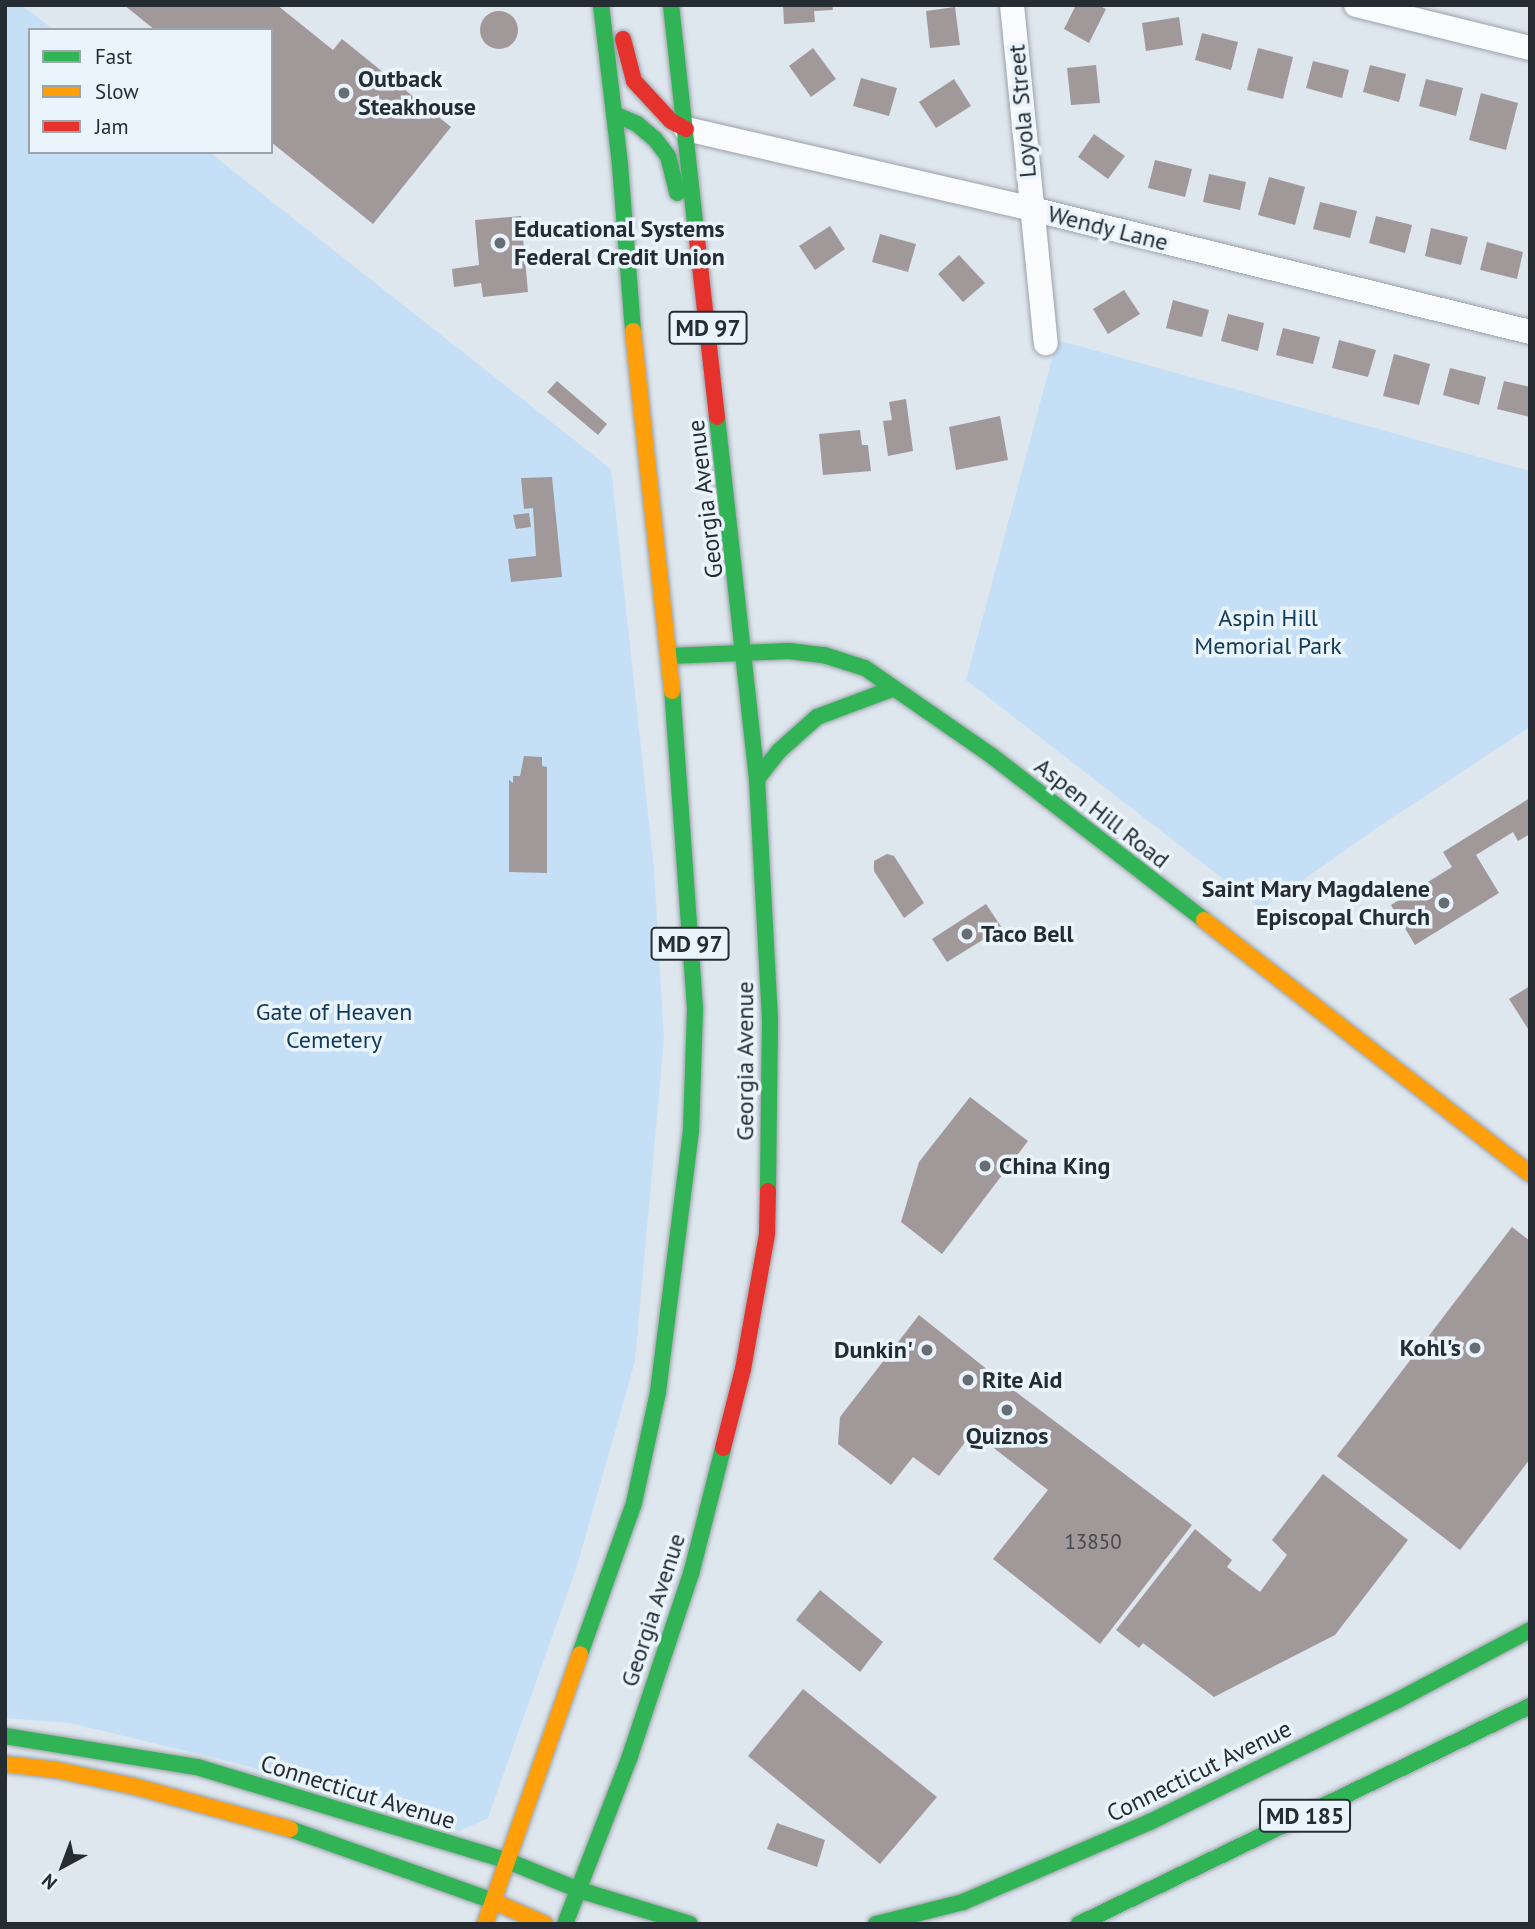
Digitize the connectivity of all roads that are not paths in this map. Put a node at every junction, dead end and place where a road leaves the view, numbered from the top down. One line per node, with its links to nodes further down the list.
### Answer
1 (601, 5): 7 (main road, Georgia Avenue / MD 97)
2 (671, 5): 8 (main road, Georgia Avenue / MD 97)
3 (1012, 5): 9 (street, Loyola Street)
4 (1356, 5): 6 (street)
5 (620, 19): 8 (main road)
6 (1530, 48)
7 (614, 114): 10 (main road); 14 (main road, Georgia Avenue / MD 97)
8 (685, 129): 9 (street, Wendy Lane); 10 (main road, Georgia Avenue / MD 97)
9 (1031, 209): 11 (street, Wendy Lane); 12 (street, Loyola Street)
10 (705, 304): 13 (main road, Georgia Avenue / MD 97)
11 (1530, 332)
12 (1046, 342)
13 (745, 652): 14 (main road, Aspen Hill Road); 15 (main road, Aspen Hill Road); 16 (main road, Georgia Avenue / MD 97)
14 (669, 656): 22 (main road, Georgia Avenue / MD 97)
15 (894, 688): 16 (main road); 17 (main road, Aspen Hill Road)
16 (757, 779): 23 (main road, Georgia Avenue / MD 97)
17 (1530, 1174)
18 (1530, 1630): 29 (main road, Connecticut Avenue / MD 185)
19 (1530, 1706): 30 (main road, MD 185)
20 (5, 1736): 22 (main road, Connecticut Avenue)
21 (5, 1764): 24 (main road)
22 (508, 1861): 23 (main road, Connecticut Avenue); 24 (main road, Georgia Avenue / MD 97)
23 (579, 1890): 27 (main road, Georgia Avenue / MD 97); 28 (main road, Connecticut Avenue)
24 (493, 1901): 25 (main road, Georgia Avenue / MD 97); 26 (main road)
25 (485, 1924)
26 (544, 1924)
27 (565, 1924)
28 (690, 1924)
29 (876, 1924)
30 (1079, 1924)

